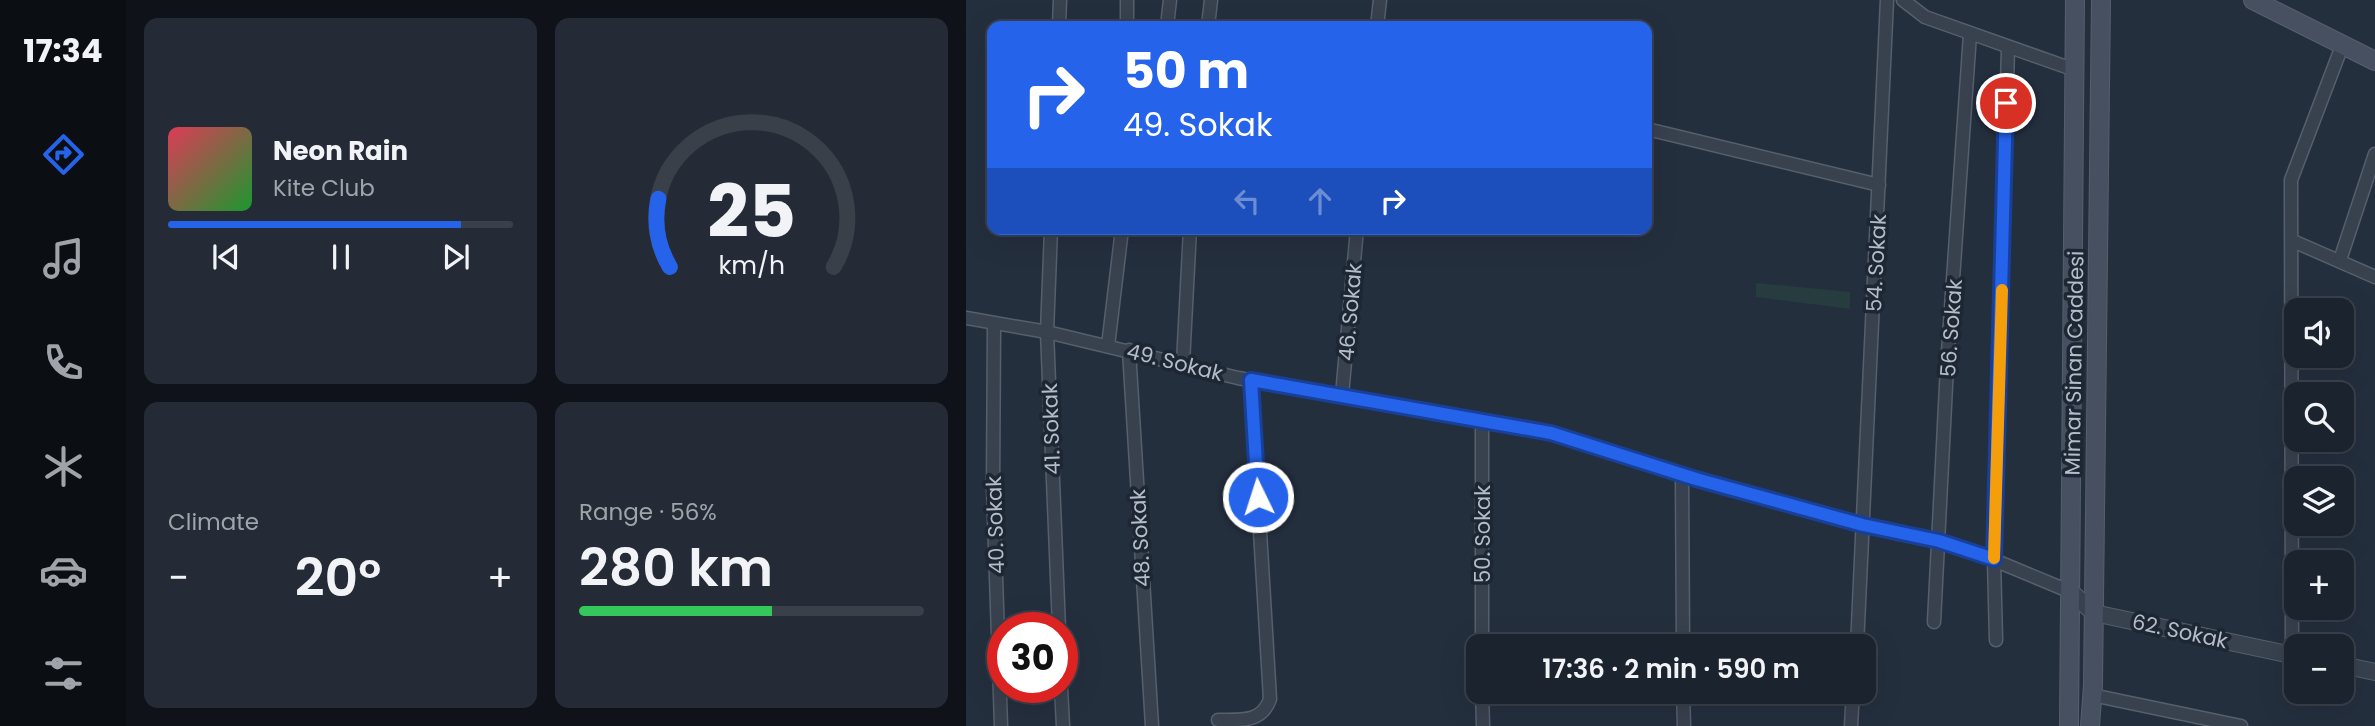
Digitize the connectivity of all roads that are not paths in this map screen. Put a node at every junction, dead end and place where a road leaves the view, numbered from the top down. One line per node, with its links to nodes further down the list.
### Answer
1 (1060, 0): 11 (street)
2 (1127, 0): 12 (street)
3 (1170, 0): 13 (street)
4 (1211, 0): 14 (street)
5 (1380, 0): 15 (street)
6 (1888, 0): 23 (street, 54. Sokak)
7 (1903, 0): 16 (street)
8 (2076, 0): 20 (main road, Mimar Sinan Caddesi)
9 (2101, 0): 46 (main road, Mimar Sinan Caddesi)
10 (2253, 0): 17 (main road)
11 (1059, 21)
12 (1126, 21)
13 (1168, 21)
14 (1209, 21)
15 (1378, 21)
16 (1970, 34): 18 (street); 42 (street, 56. Sokak)
17 (2342, 46): 19 (main road); 28 (street)
18 (2008, 48): 20 (street); 43 (street)
19 (2375, 61)
20 (2075, 70): 44 (main road, Mimar Sinan Caddesi)
21 (1652, 130): 23 (street)
22 (2375, 154): 29 (street)
23 (1879, 185): 41 (street, 54. Sokak)
24 (1051, 235): 33 (street, 41. Sokak)
25 (1121, 235): 34 (street)
26 (1191, 235): 36 (street)
27 (1356, 235): 38 (street, 46. Sokak)
28 (2293, 241): 29 (street); 51 (street)
29 (2340, 260): 30 (street)
30 (2375, 278)
31 (966, 318): 32 (street, 49. Sokak)
32 (994, 325): 33 (street, 49. Sokak); 62 (street, 40. Sokak)
33 (1047, 332): 34 (street, 49. Sokak); 45 (street, 41. Sokak)
34 (1108, 346): 35 (street, 49. Sokak)
35 (1129, 350): 36 (street, 49. Sokak); 64 (street, 48. Sokak)
36 (1183, 363): 37 (street, 49. Sokak)
37 (1251, 380): 38 (street, 49. Sokak); 61 (street)
38 (1342, 395): 39 (street, 49. Sokak)
39 (1482, 423): 40 (street, 49. Sokak); 48 (street, 50. Sokak)
40 (1682, 475): 41 (street, 49. Sokak); 49 (street)
41 (1863, 525): 42 (street, 49. Sokak); 50 (street, 54. Sokak)
42 (1939, 541): 43 (street, 49. Sokak); 47 (street, 56. Sokak)
43 (1994, 559): 44 (street, 49. Sokak); 52 (street)
44 (2071, 592): 46 (street); 68 (main road, Mimar Sinan Caddesi)
45 (1058, 612)
46 (2094, 613): 53 (street, 62. Sokak); 56 (main road, Mimar Sinan Caddesi)
47 (1934, 622)
48 (1482, 634)
49 (1683, 634)
50 (1858, 634)
51 (2294, 634)
52 (1996, 640)
53 (2284, 654)
54 (2354, 667): 55 (street)
55 (2375, 671)
56 (2092, 695): 69 (main road, Mimar Sinan Caddesi); 70 (street)
57 (1062, 703): 63 (street)
58 (1482, 704): 65 (street)
59 (1683, 704): 66 (street)
60 (1852, 704): 67 (street)
61 (1218, 720)
62 (1001, 726)
63 (1063, 726)
64 (1152, 726)
65 (1483, 726)
66 (1684, 726)
67 (1851, 726)
68 (2069, 726)
69 (2090, 726)
70 (2241, 726)

